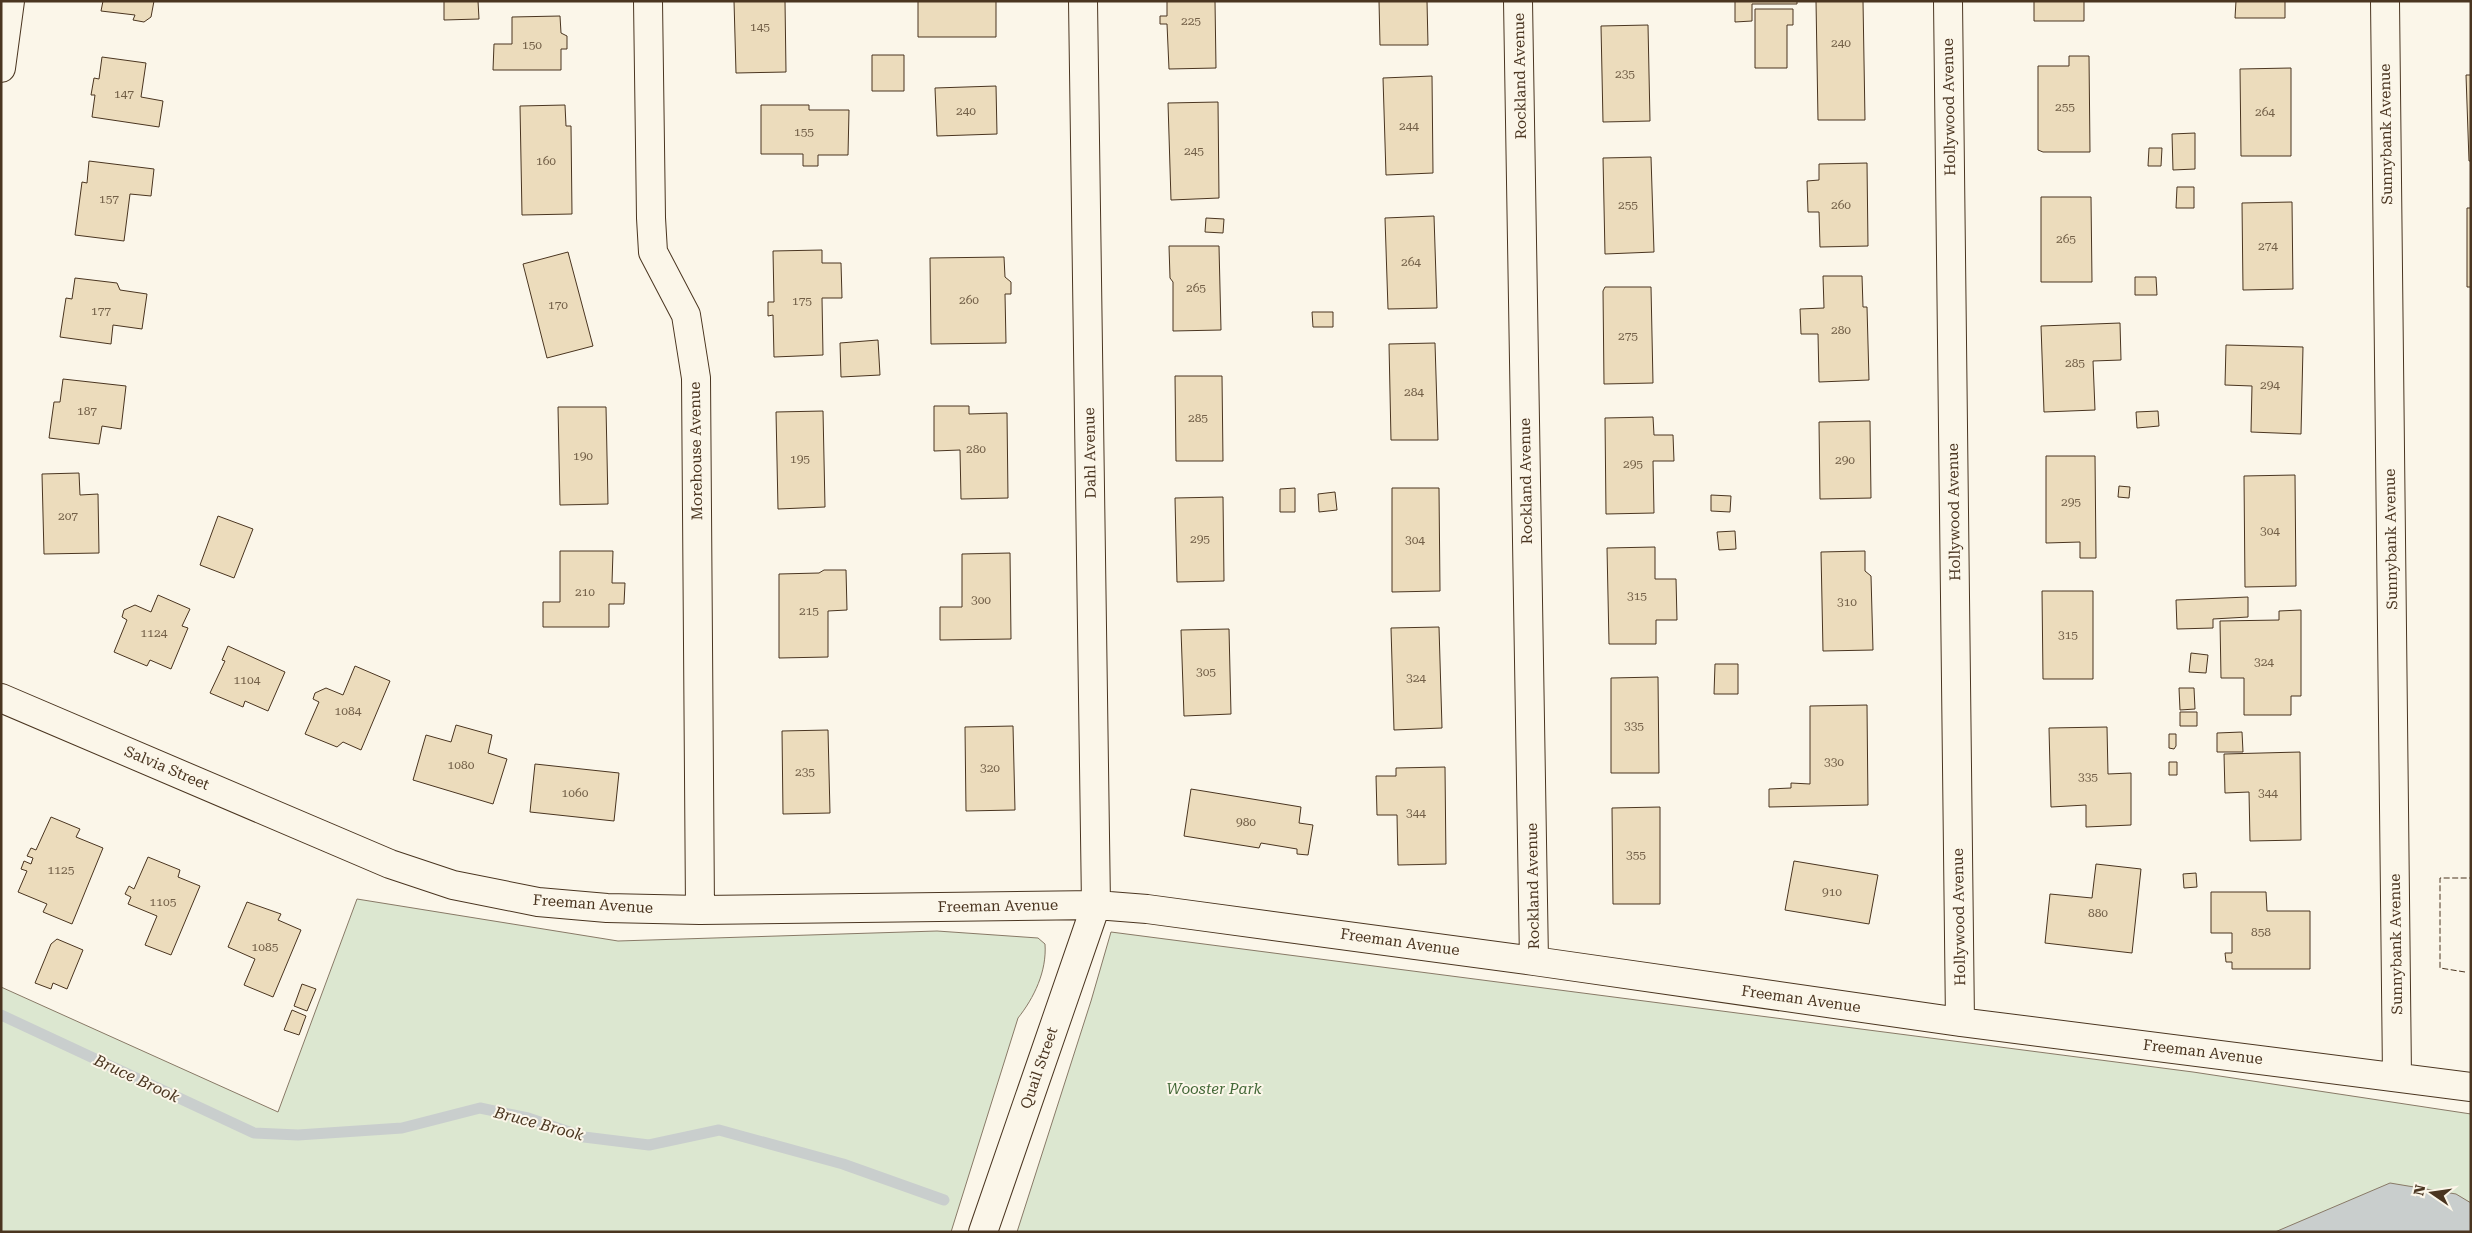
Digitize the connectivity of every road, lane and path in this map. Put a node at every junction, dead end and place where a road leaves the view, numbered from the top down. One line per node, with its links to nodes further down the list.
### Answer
1 (10, 1): 7 (street)
2 (648, 1): 11 (street, Morehouse Avenue)
3 (1083, 1): 10 (street, Dahl Avenue)
4 (1518, 1): 12 (street, Rockland Avenue)
5 (1948, 1): 13 (street, Hollywood Avenue)
6 (2385, 1): 14 (street, Sunnybank Avenue)
7 (1, 68)
8 (1, 698): 9 (street, Salvia Street)
9 (333, 839): 11 (street, Freeman Avenue)
10 (1096, 905): 11 (street, Freeman Avenue); 12 (street, Freeman Avenue); 16 (street, Quail Street)
11 (700, 910)
12 (1534, 961): 13 (street, Freeman Avenue)
13 (1960, 1022): 14 (street, Freeman Avenue)
14 (2397, 1077): 15 (street, Freeman Avenue)
15 (2471, 1088)
16 (983, 1232)

